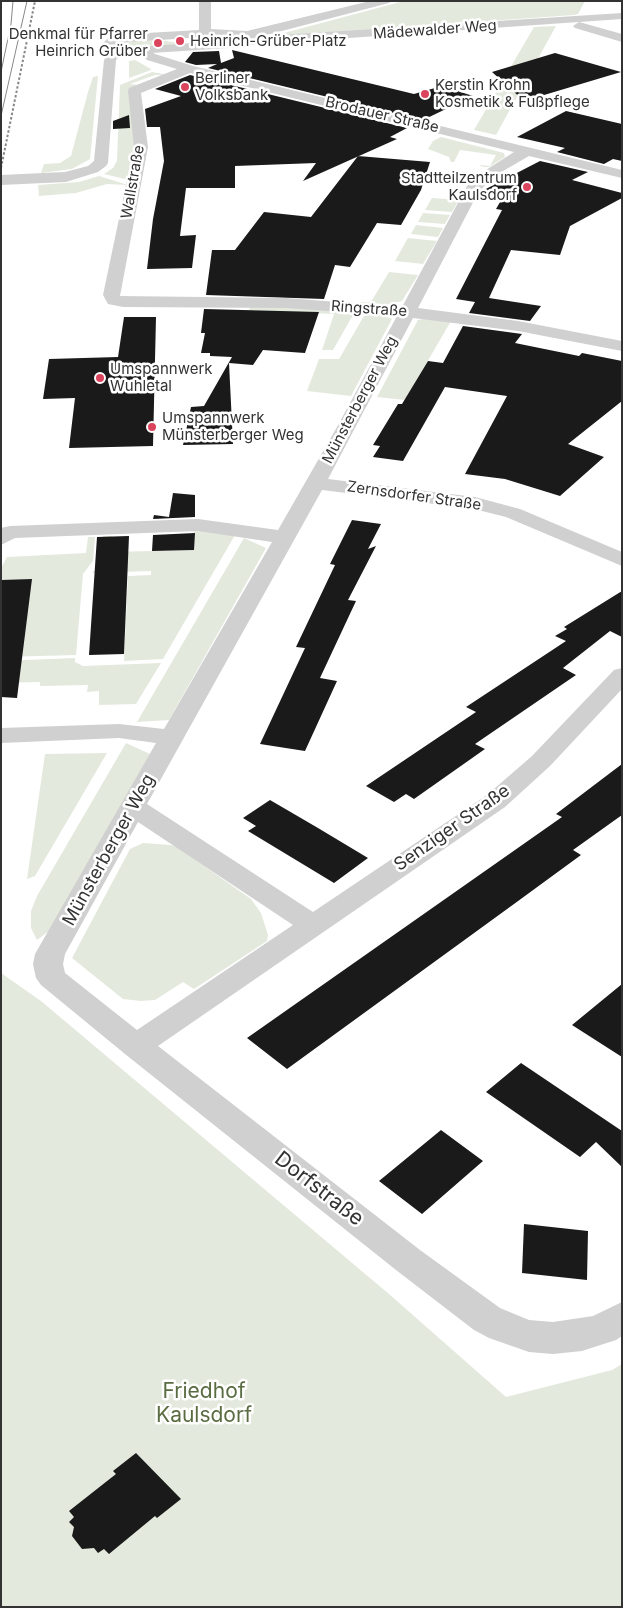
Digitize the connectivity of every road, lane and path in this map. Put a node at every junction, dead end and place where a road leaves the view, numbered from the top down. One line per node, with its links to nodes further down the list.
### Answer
1 (205, 1): 5 (street)
2 (385, 1): 6 (street)
3 (622, 16): 4 (street, Mädewalder Weg)
4 (566, 20): 6 (street, Mädewalder Weg); 7 (street)
5 (206, 33): 6 (street); 8 (street)
6 (248, 38): 9 (street)
7 (622, 38)
8 (117, 51): 9 (street); 13 (street)
9 (144, 51): 10 (street, Brodauer Straße)
10 (189, 69): 11 (street, Brodauer Straße); 14 (street, Wallstraße)
11 (528, 150): 12 (street, Brodauer Straße); 15 (street, Münsterberger Weg)
12 (622, 174)
13 (1, 180)
14 (114, 300): 15 (street, Ringstraße)
15 (406, 312): 16 (street, Ringstraße); 17 (street, Münsterberger Weg)
16 (622, 346)
17 (315, 483): 18 (street, Münsterberger Weg); 20 (street, Zernsdorfer Straße)
18 (284, 537): 19 (street); 23 (street, Münsterberger Weg)
19 (1, 539)
20 (622, 560)
21 (622, 675): 25 (street, Senziger Straße)
22 (1, 736): 23 (street)
23 (172, 738): 24 (street, Münsterberger Weg)
24 (133, 807): 25 (street); 26 (street, Münsterberger Weg)
25 (313, 925): 27 (street, Senziger Straße)
26 (48, 964): 27 (street, Dorfstraße)
27 (136, 1046): 28 (street, Dorfstraße)
28 (622, 1317)

